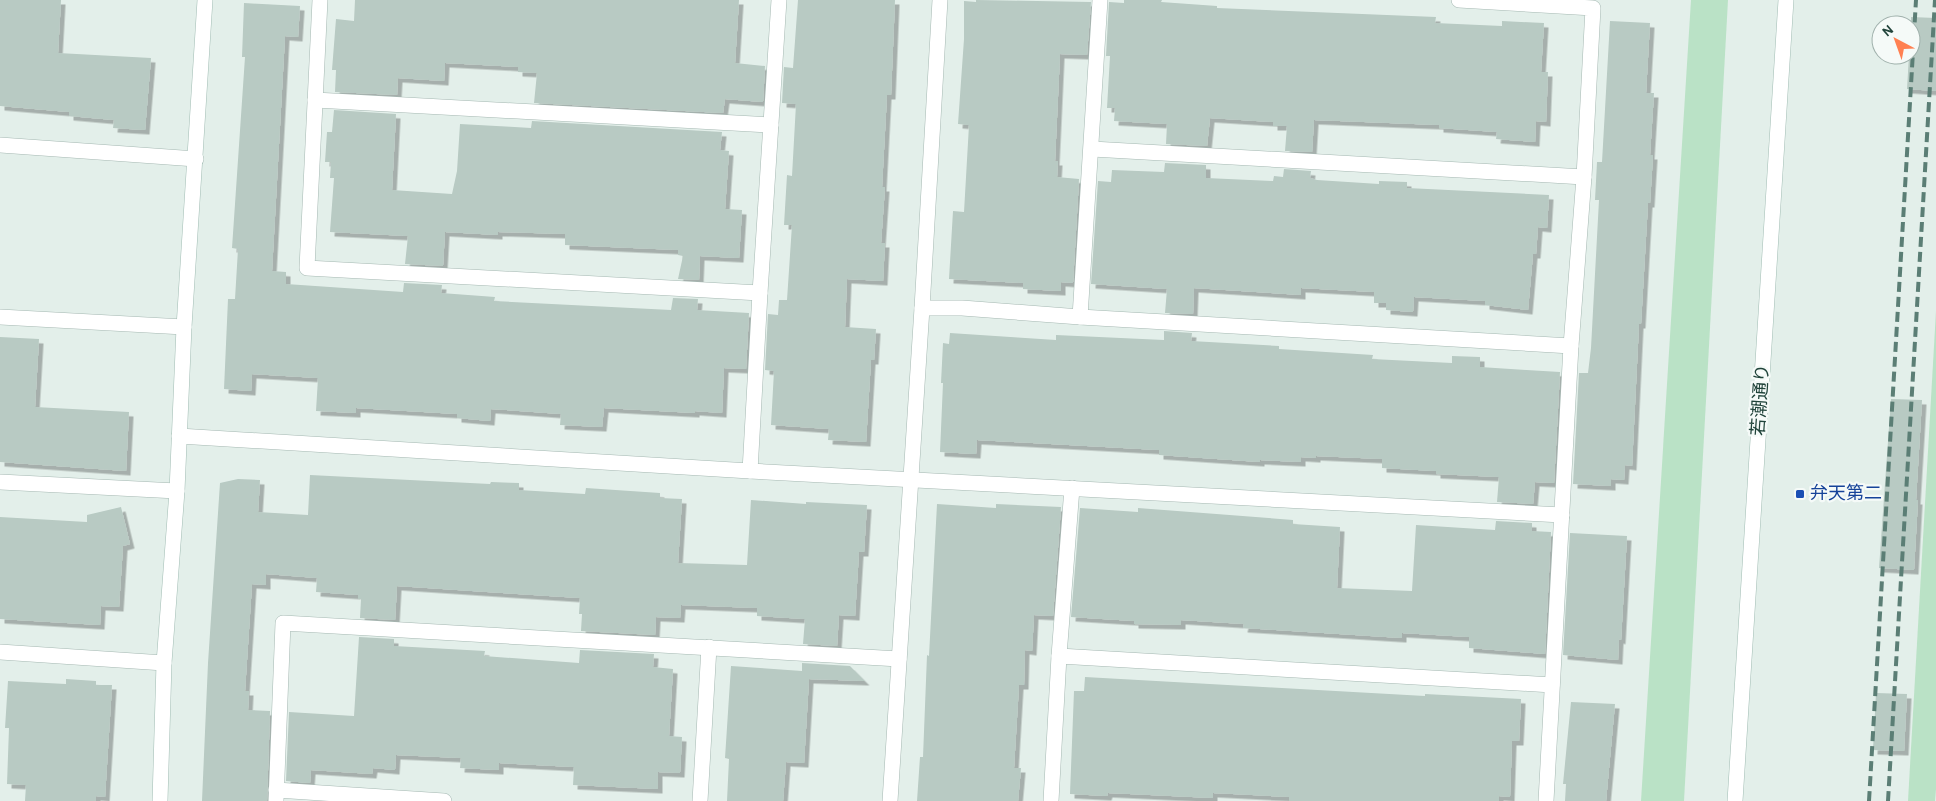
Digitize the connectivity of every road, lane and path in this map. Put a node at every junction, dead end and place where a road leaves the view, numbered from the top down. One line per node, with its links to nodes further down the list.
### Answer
1 (205, 0): 12 (street)
2 (320, 0): 8 (street)
3 (779, 0): 9 (street)
4 (940, 0): 15 (street)
5 (1100, 0): 11 (street)
6 (1459, 0): 13 (street)
7 (1786, 0): 40 (street, 若潮通り)
8 (315, 100): 9 (street); 14 (street)
9 (770, 125): 14 (street)
10 (0, 145): 12 (street)
11 (1092, 149): 13 (street); 17 (street)
12 (196, 159): 18 (street)
13 (1584, 177): 19 (street)
14 (760, 293): 21 (street)
15 (922, 308): 17 (street); 22 (street)
16 (0, 317): 18 (street)
17 (1080, 318): 19 (street)
18 (184, 327): 20 (street)
19 (1571, 346): 26 (street)
20 (179, 436): 21 (street); 25 (street)
21 (750, 471): 22 (street)
22 (910, 480): 24 (street); 30 (street)
23 (0, 482): 25 (street)
24 (1072, 488): 26 (street); 29 (street)
25 (177, 491): 31 (street)
26 (1562, 515): 32 (street)
27 (709, 647): 30 (street); 33 (street); 36 (street)
28 (0, 652): 31 (street)
29 (1058, 656): 32 (street); 38 (street)
30 (899, 659): 37 (street)
31 (164, 663): 34 (street)
32 (1552, 685): 39 (street)
33 (276, 796): 35 (street)
34 (160, 801)
35 (444, 801)
36 (700, 801)
37 (890, 801)
38 (1051, 801)
39 (1546, 801)
40 (1735, 801)

